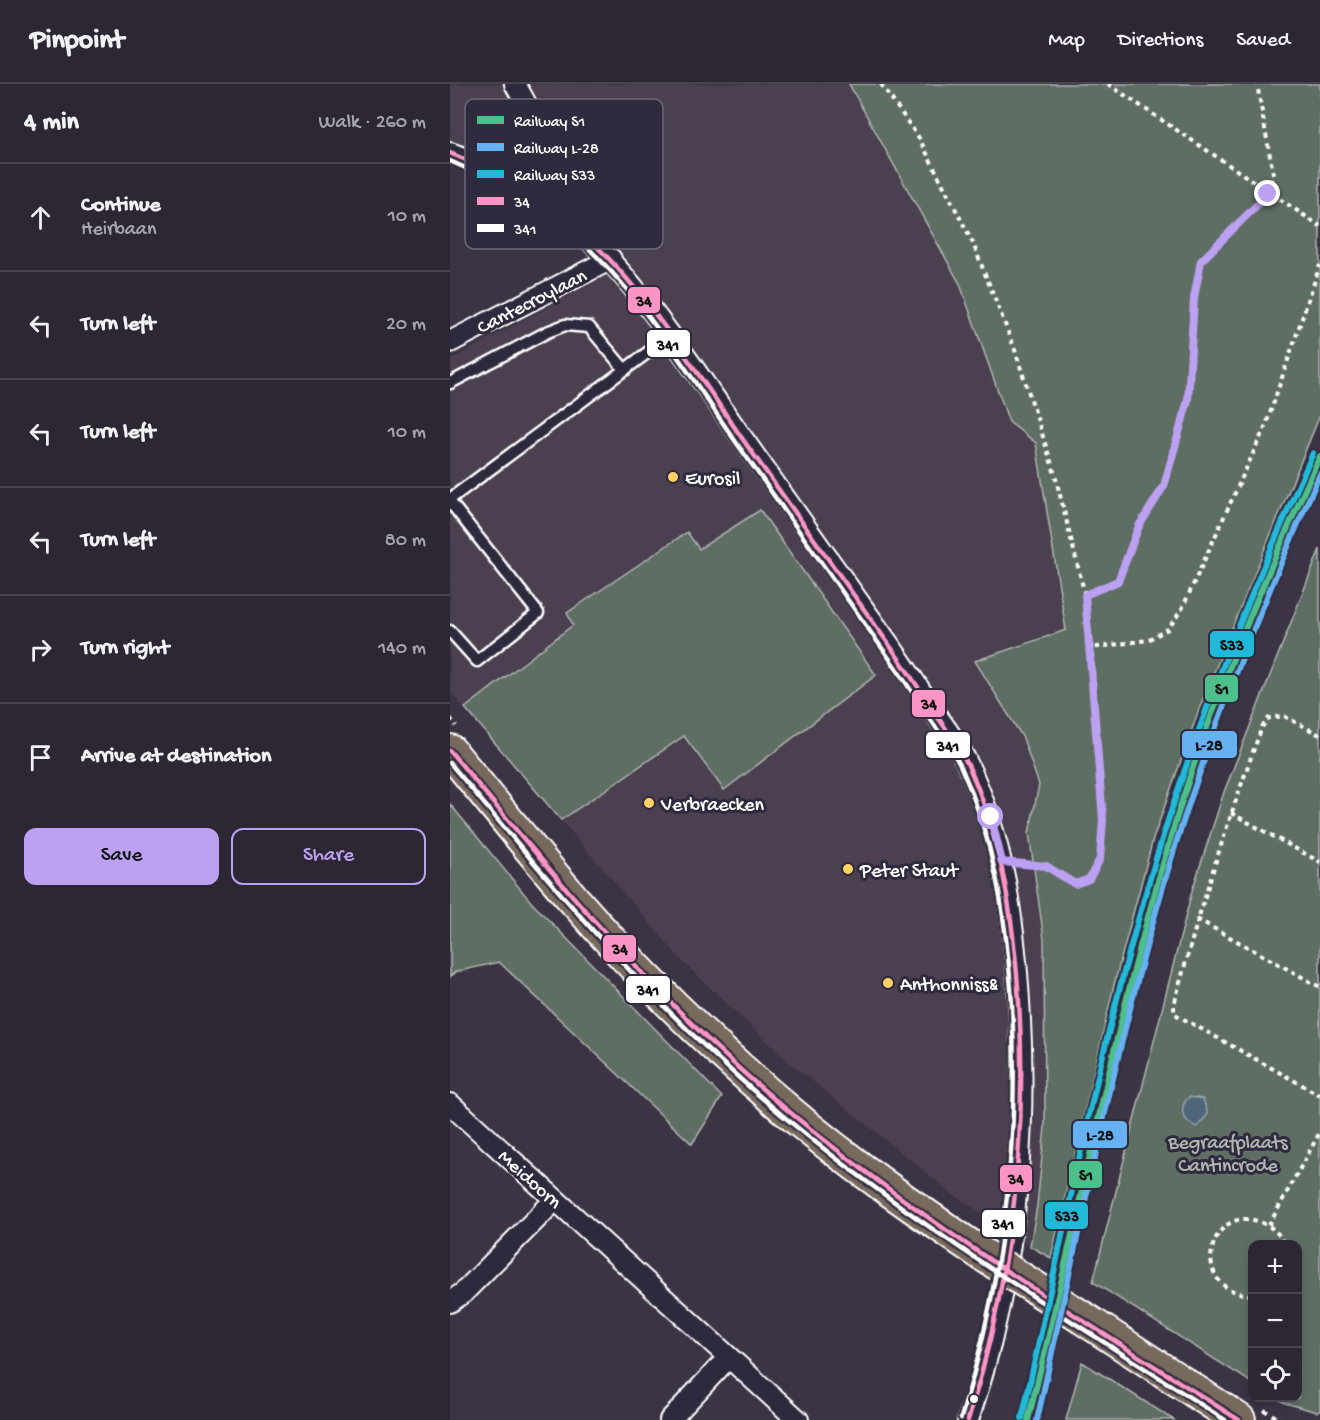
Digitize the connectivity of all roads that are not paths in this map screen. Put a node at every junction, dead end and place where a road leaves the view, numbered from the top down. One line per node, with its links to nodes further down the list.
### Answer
1 (515, 84): 2 (street)
2 (523, 99)
3 (450, 153): 4 (street)
4 (465, 159)
5 (600, 249): 6 (street)
6 (611, 259): 7 (street); 8 (street, Cantecroylaan)
7 (670, 336): 9 (lane); 20 (street)
8 (450, 342)
9 (625, 370): 10 (lane); 11 (lane)
10 (450, 383)
11 (450, 500): 12 (lane)
12 (450, 631)
13 (454, 739): 21 (main road, bridge)
14 (450, 1104): 15 (street, Meidoorn)
15 (555, 1200): 16 (street); 17 (street, Meidoorn)
16 (450, 1302)
17 (728, 1358): 18 (street); 19 (street, Meidoorn)
18 (670, 1420)
19 (798, 1420)
20 (968, 1420)
21 (1239, 1420)

